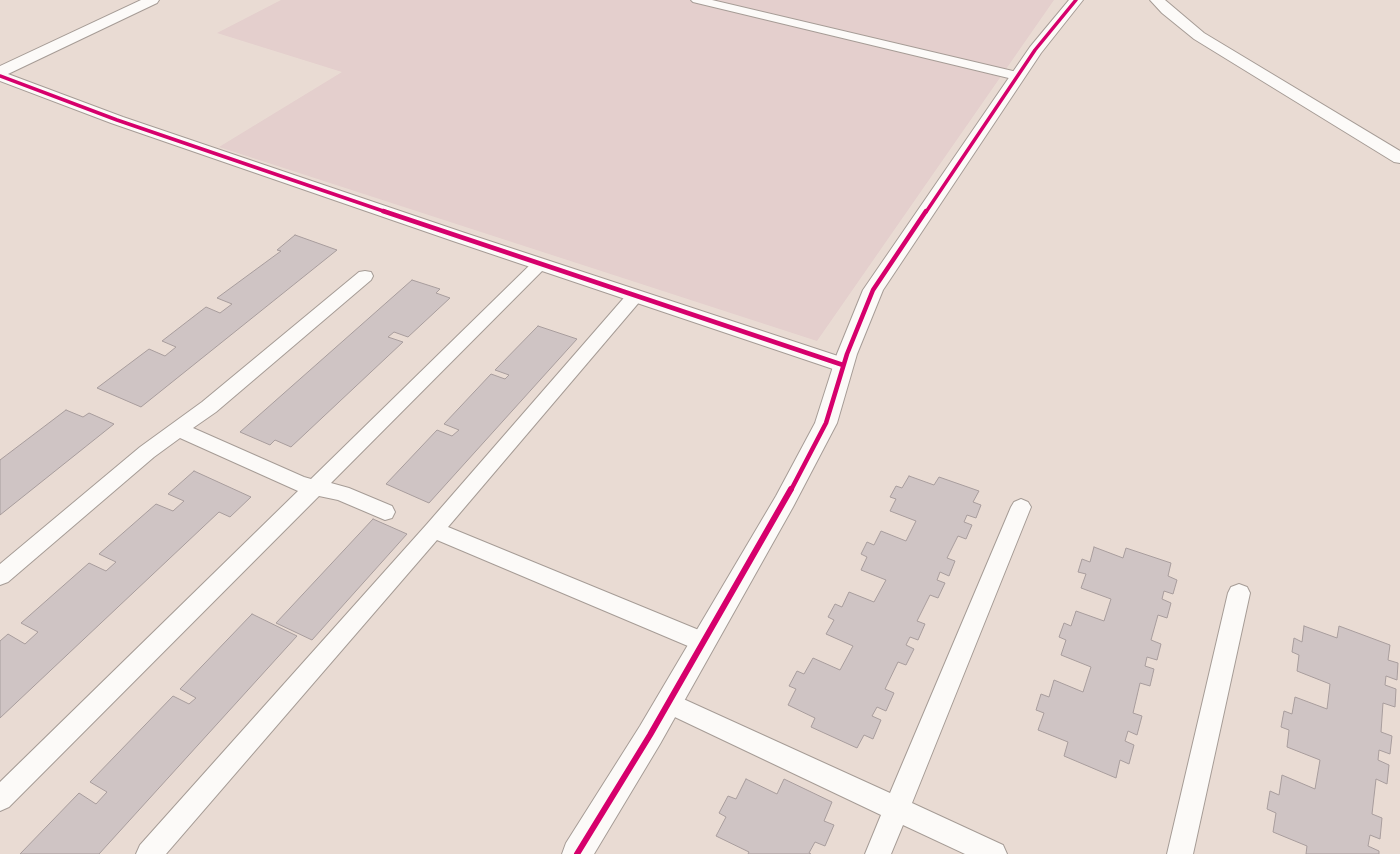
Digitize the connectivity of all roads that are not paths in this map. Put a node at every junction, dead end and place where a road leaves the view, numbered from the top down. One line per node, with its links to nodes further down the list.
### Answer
1 (152, 0): 5 (street)
2 (697, 0): 7 (lane)
3 (1076, 0): 7 (street)
4 (1157, 0): 8 (street)
5 (0, 72)
6 (0, 76): 9 (street)
7 (1017, 76): 12 (street)
8 (1400, 158)
9 (540, 264): 11 (street); 14 (lane)
10 (365, 276): 13 (lane)
11 (635, 296): 12 (street); 17 (lane)
12 (843, 365): 20 (street)
13 (178, 429): 14 (lane); 18 (lane)
14 (315, 487): 16 (lane); 22 (lane)
15 (1021, 507): 23 (lane)
16 (385, 512)
17 (434, 530): 20 (lane); 24 (lane)
18 (0, 576)
19 (1239, 593): 28 (lane)
20 (703, 642): 21 (street)
21 (668, 703): 23 (lane); 25 (street)
22 (0, 799)
23 (896, 809): 26 (lane); 27 (lane)
24 (149, 854)
25 (577, 854)
26 (878, 854)
27 (994, 854)
28 (1180, 854)

